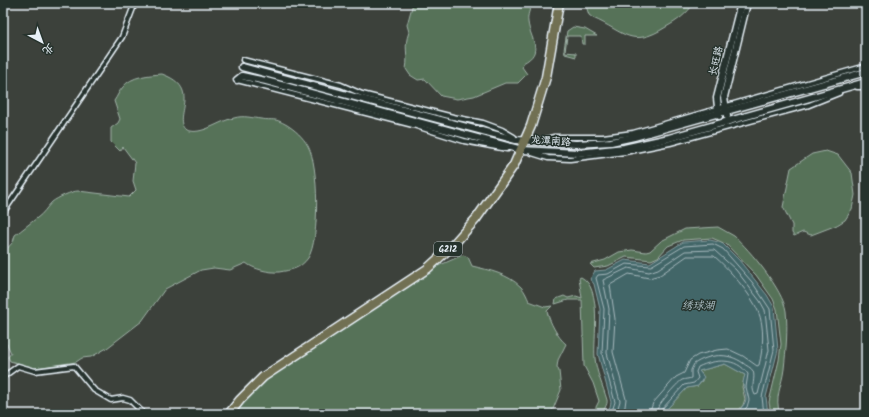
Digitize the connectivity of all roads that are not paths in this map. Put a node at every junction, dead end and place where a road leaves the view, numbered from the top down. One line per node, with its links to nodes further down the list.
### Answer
1 (135, 3): 26 (street)
2 (559, 3): 22 (highway, G212)
3 (741, 3): 16 (main road, 长旺路)
4 (747, 3): 15 (main road, 长旺路)
5 (243, 60): 13 (street)
6 (242, 66): 13 (main road, 龙潭南路)
7 (866, 66): 15 (street)
8 (866, 72): 12 (main road, 龙潭南路)
9 (237, 80): 20 (main road, 龙潭南路); 22 (street)
10 (866, 82): 11 (main road, 龙潭南路)
11 (860, 86): 14 (main road, 龙潭南路); 25 (street)
12 (805, 90): 14 (main road); 15 (main road, 龙潭南路)
13 (363, 97): 19 (main road, 龙潭南路); 22 (street)
14 (808, 99): 17 (main road, 龙潭南路)
15 (725, 109): 16 (main road, 龙潭南路); 17 (main road, 长旺路)
16 (718, 111): 18 (main road, 长旺路); 21 (main road, 龙潭南路); 22 (street)
17 (729, 121): 18 (main road, 龙潭南路)
18 (722, 123): 24 (main road, 龙潭南路)
19 (492, 133): 20 (main road); 22 (main road, 龙潭南路)
20 (490, 141): 22 (main road, 龙潭南路)
21 (559, 144): 22 (main road, 龙潭南路); 23 (main road)
22 (523, 146): 23 (main road, 龙潭南路); 25 (street); 29 (highway, G212)
23 (558, 152): 24 (main road, 龙潭南路)
24 (571, 153): 25 (main road)
25 (578, 159)
26 (3, 213)
27 (3, 378): 28 (street)
28 (144, 414)
29 (229, 414)

